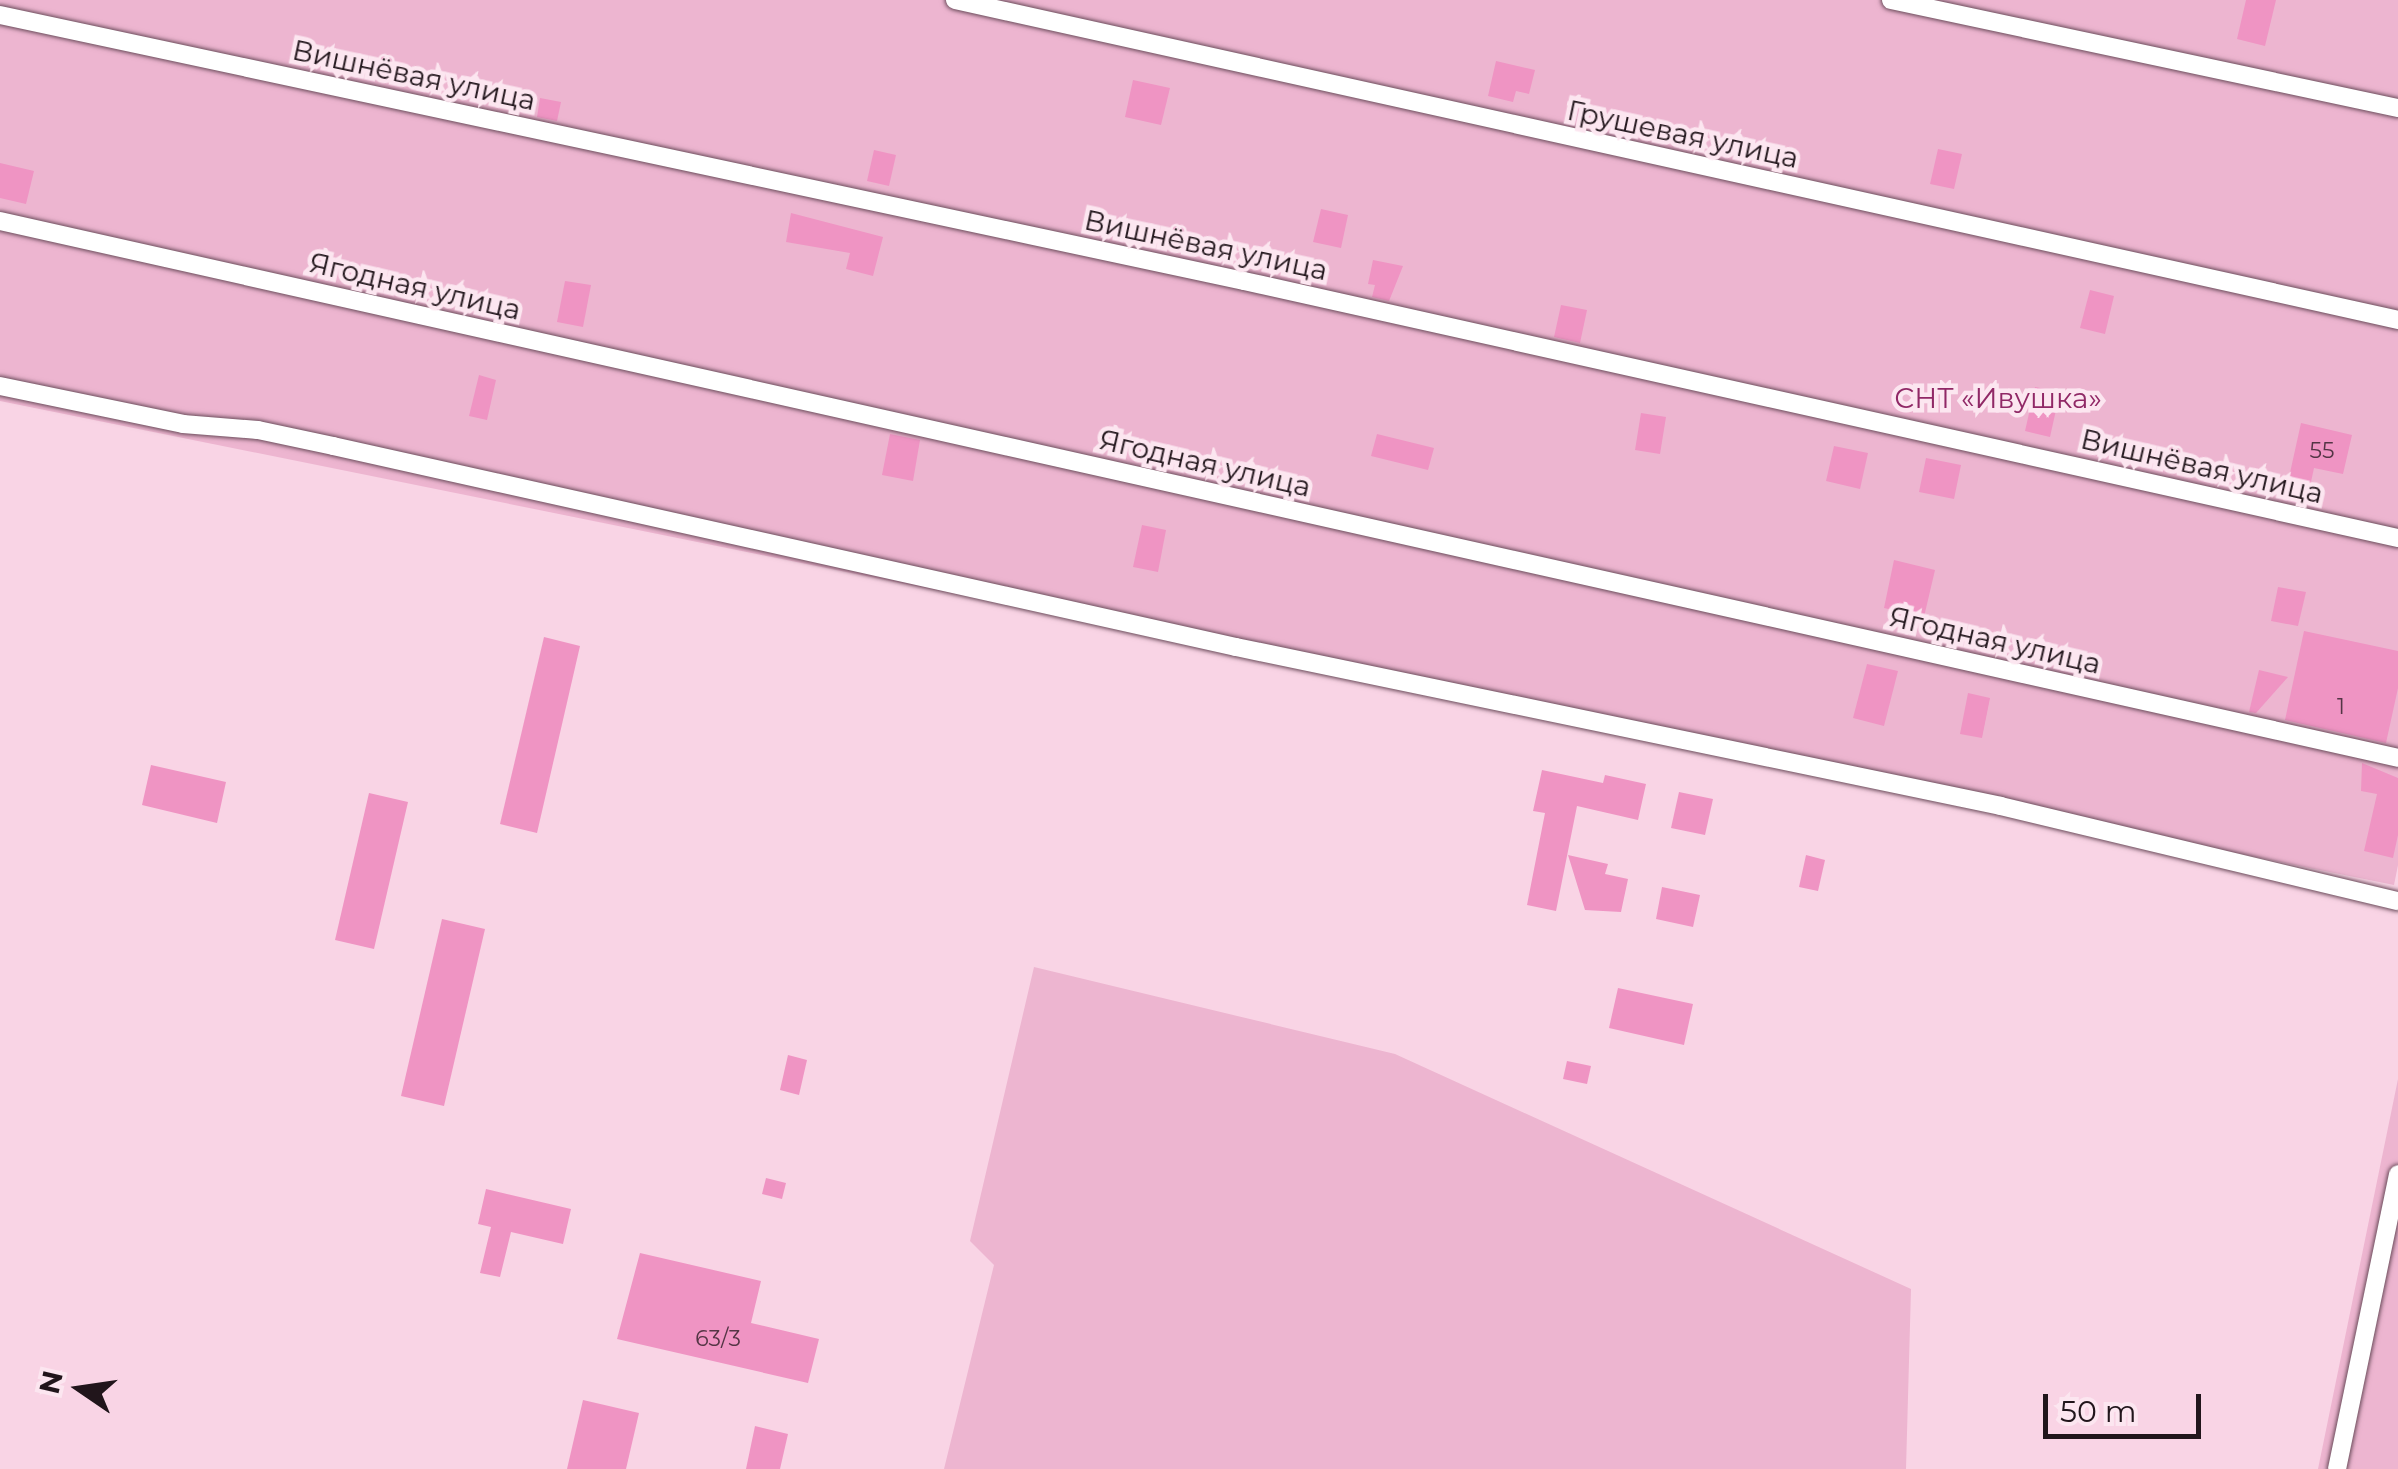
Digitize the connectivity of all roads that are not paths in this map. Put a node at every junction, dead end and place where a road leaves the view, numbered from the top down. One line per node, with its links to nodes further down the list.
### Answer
1 (955, 0): 6 (street, Грушевая улица)
2 (1891, 0): 4 (street)
3 (0, 15): 8 (street, Вишнёвая улица)
4 (2398, 108)
5 (0, 221): 9 (street, Ягодная улица)
6 (2398, 320)
7 (0, 386): 10 (street)
8 (2398, 538)
9 (2398, 758)
10 (2398, 901)
11 (2398, 1174): 12 (street)
12 (2337, 1469)

